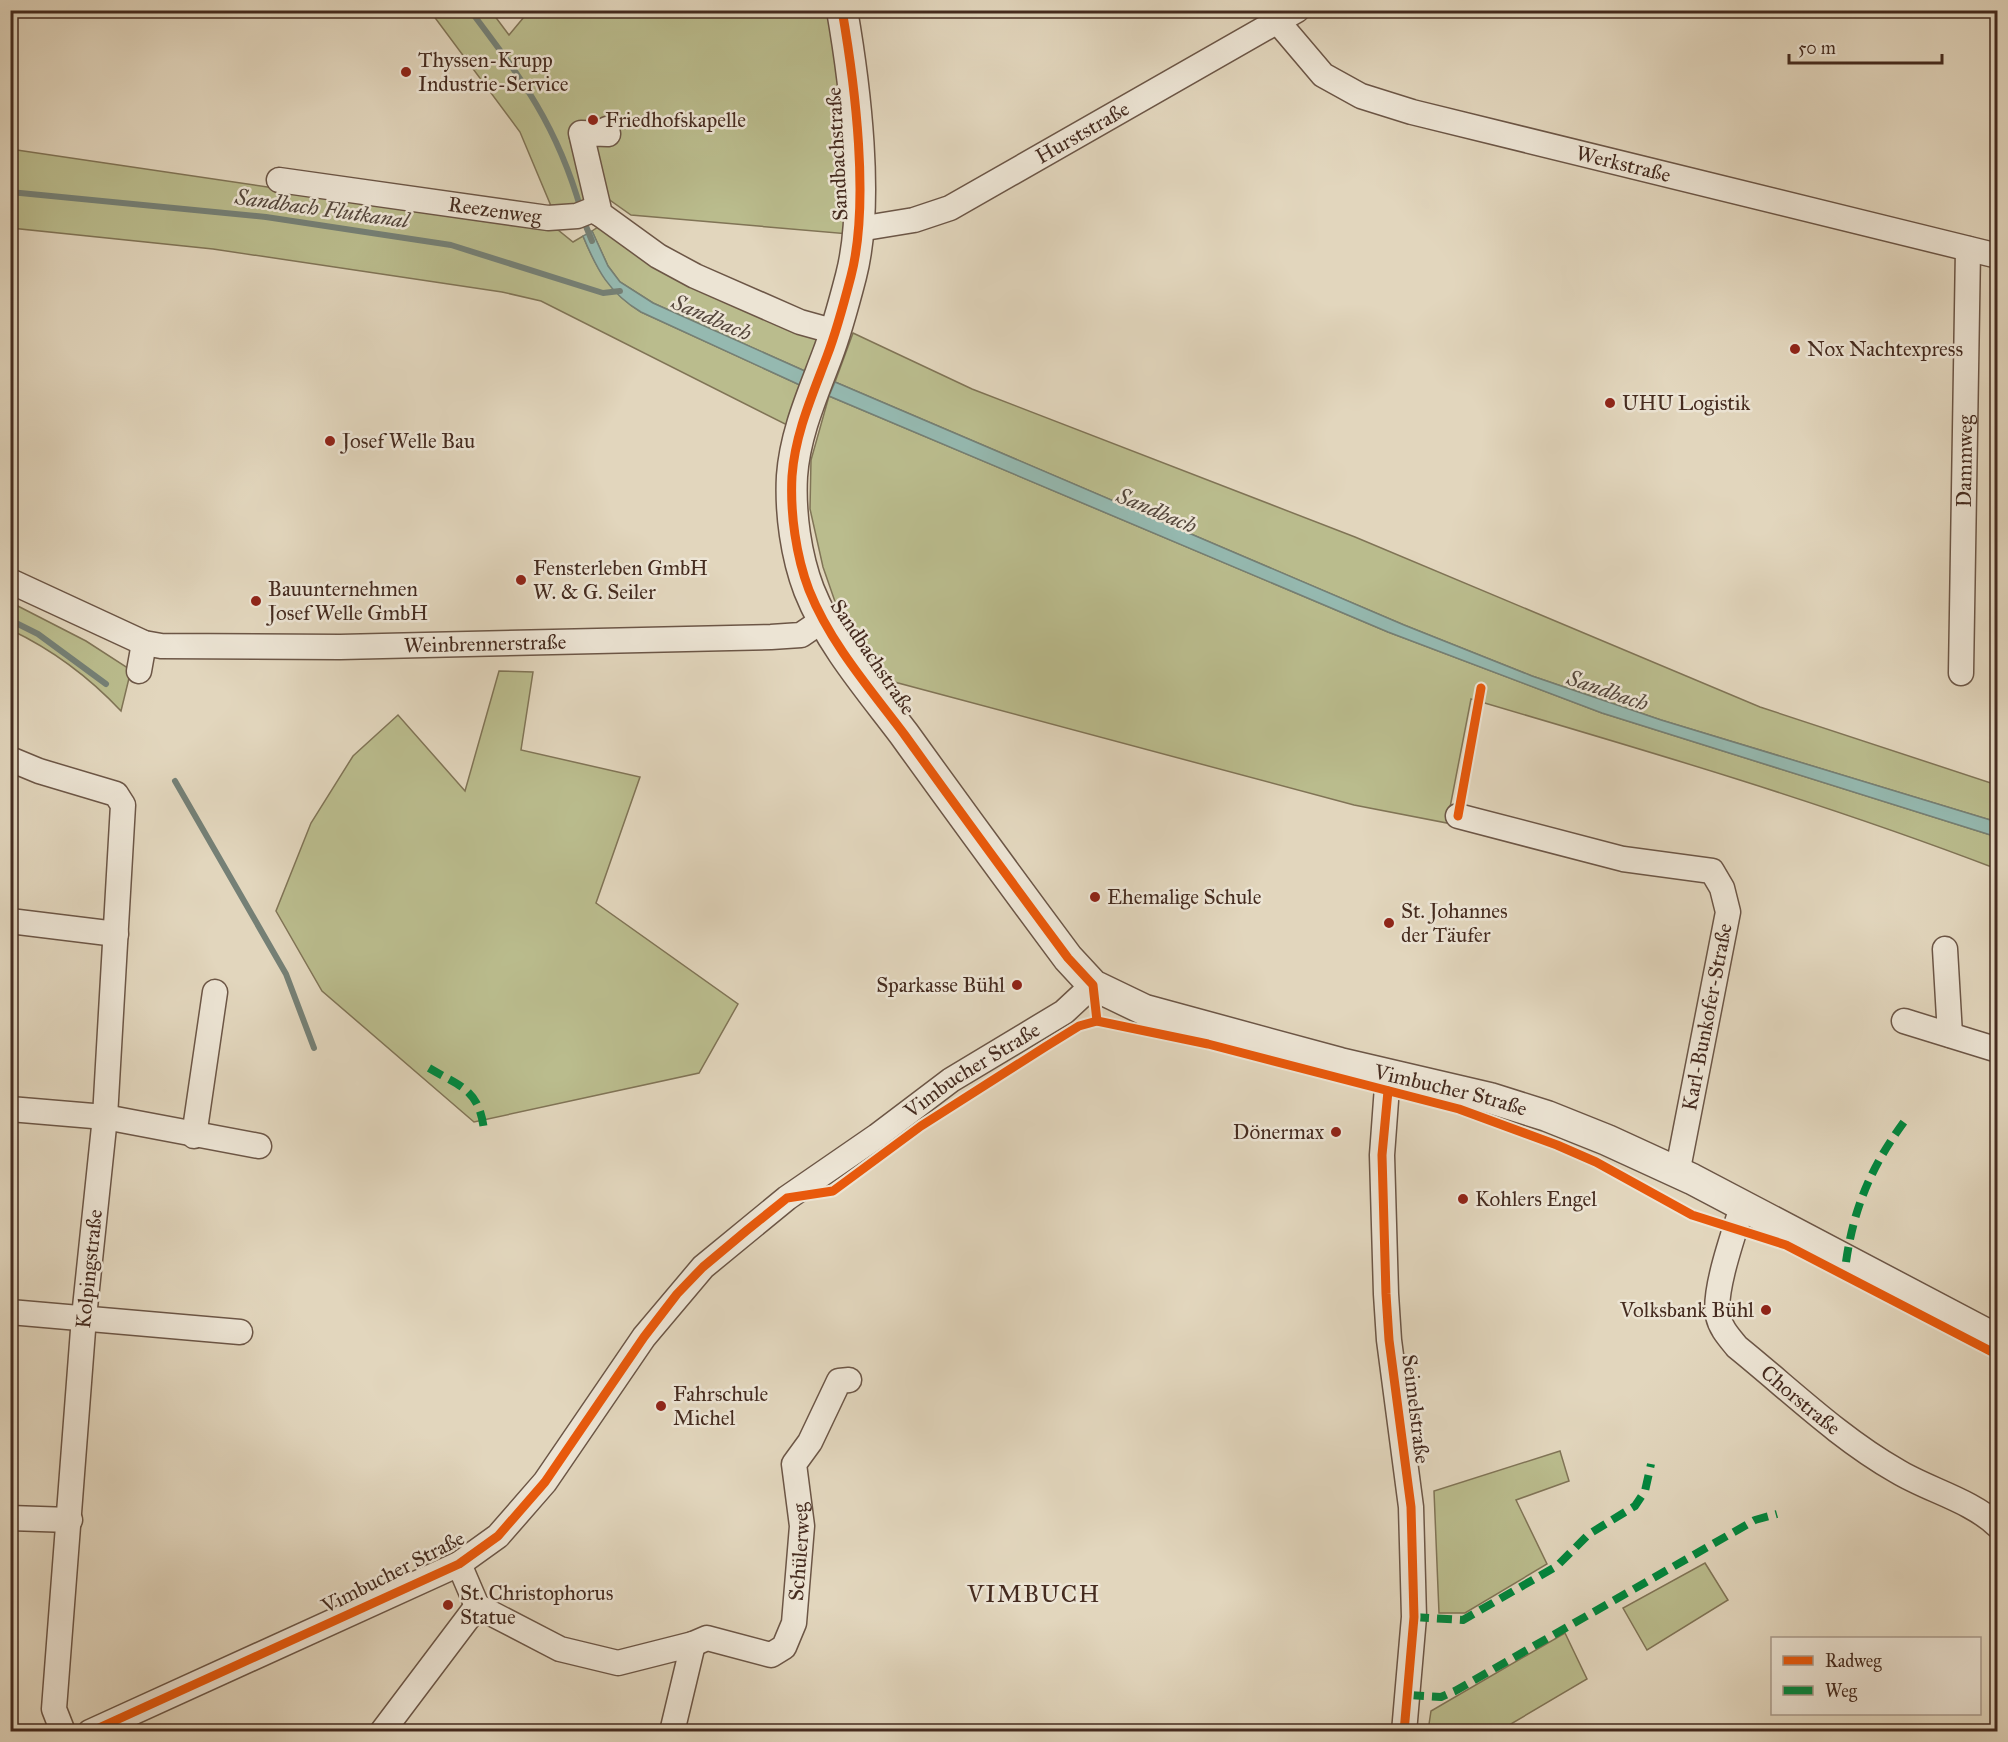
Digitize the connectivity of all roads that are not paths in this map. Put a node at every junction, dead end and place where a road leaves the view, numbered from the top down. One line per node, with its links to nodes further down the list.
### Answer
1 (842, 10): 6 (street, Sandbachstraße)
2 (1287, 16): 6 (street, Hurststraße); 7 (street, Werkstraße)
3 (607, 129): 5 (street)
4 (279, 180): 5 (street, Reezenweg)
5 (590, 213): 9 (street)
6 (859, 229): 9 (street, Sandbachstraße)
7 (1968, 249): 8 (street, Werkstraße); 14 (street, Dammweg)
8 (1998, 256)
9 (832, 343): 11 (street, Sandbachstraße)
10 (10, 581): 12 (street, Weinbrennerstraße)
11 (823, 620): 12 (street, Weinbrennerstraße); 20 (street, Sandbachstraße)
12 (144, 643): 13 (street)
13 (139, 671)
14 (1961, 673)
15 (10, 759): 18 (street, Kolpingstraße)
16 (1458, 816): 30 (street, Karl-Bunkofer-Straße)
17 (10, 921): 18 (street)
18 (116, 934): 27 (street, Kolpingstraße)
19 (1945, 949): 23 (street)
20 (1093, 985): 25 (street, Vimbucher Straße); 40 (street, Vimbucher Straße)
21 (215, 992): 28 (street)
22 (1904, 1021): 23 (street)
23 (1950, 1035): 24 (street)
24 (1998, 1050)
25 (1388, 1073): 30 (street, Vimbucher Straße); 48 (street, Seimelstraße)
26 (10, 1109): 27 (street)
27 (105, 1117): 28 (street); 33 (street, Kolpingstraße)
28 (194, 1136): 29 (street)
29 (259, 1146)
30 (1677, 1174): 31 (street, Vimbucher Straße)
31 (1742, 1207): 35 (street, Vimbucher Straße); 39 (street, Chorstraße)
32 (10, 1312): 33 (street)
33 (84, 1317): 34 (street); 38 (street, Kolpingstraße)
34 (240, 1332)
35 (1998, 1340)
36 (849, 1380): 42 (street, Schülerweg)
37 (10, 1518): 38 (street)
38 (70, 1520): 44 (street, Kolpingstraße)
39 (1998, 1526)
40 (459, 1564): 41 (street); 43 (street, Vimbucher Straße)
41 (477, 1606): 42 (street, Schülerweg); 46 (street)
42 (693, 1644): 47 (street)
43 (117, 1727): 45 (street, Vimbucher Straße)
44 (63, 1731)
45 (90, 1731)
46 (382, 1731)
47 (672, 1731)
48 (1404, 1731)

